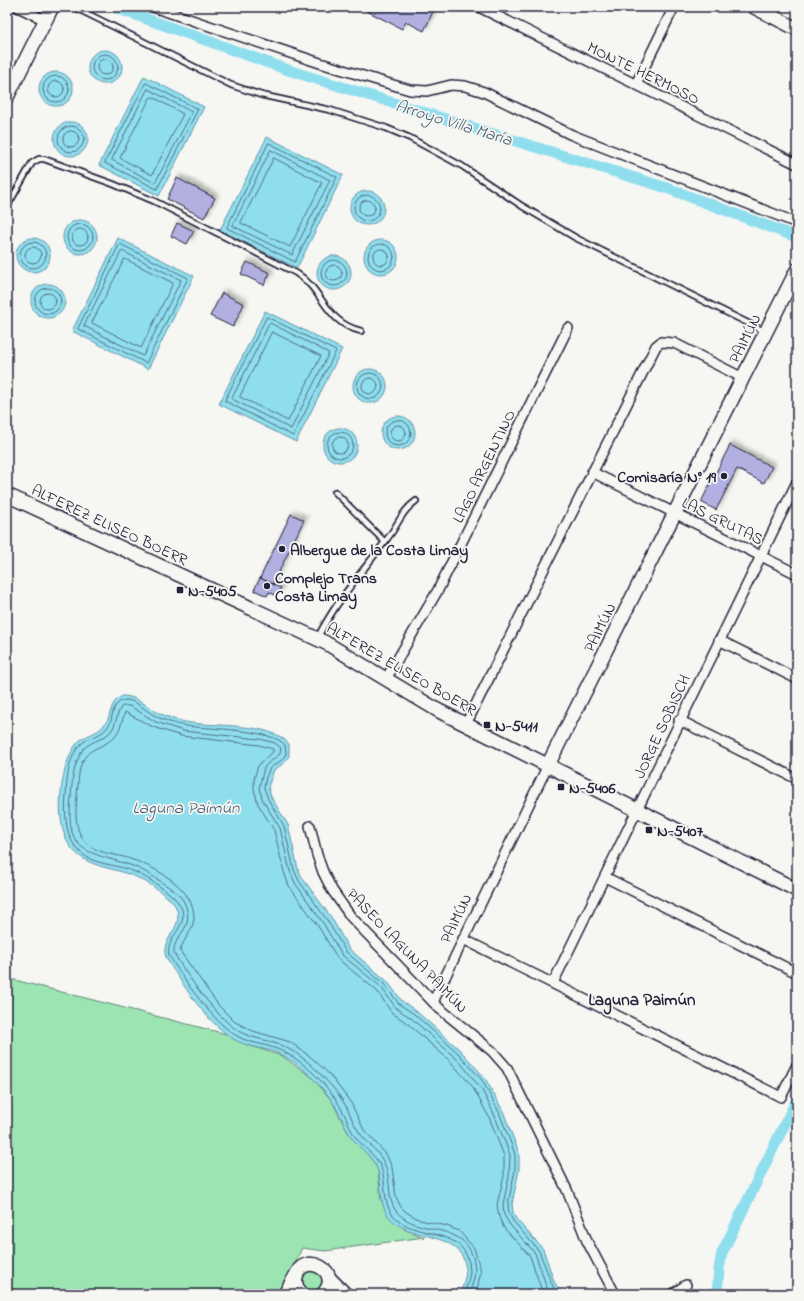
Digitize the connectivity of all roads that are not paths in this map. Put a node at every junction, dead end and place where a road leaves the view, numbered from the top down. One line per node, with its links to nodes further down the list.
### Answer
1 (18, 7): 8 (street)
2 (52, 7): 8 (street)
3 (74, 7): 18 (lane)
4 (153, 7): 14 (street)
5 (479, 7): 10 (street, MONTE HERMOSO)
6 (674, 7): 10 (street)
7 (754, 7): 9 (street)
8 (45, 20): 11 (street)
9 (797, 29)
10 (636, 84): 12 (street, MONTE HERMOSO)
11 (7, 97)
12 (797, 164)
13 (7, 207): 17 (lane)
14 (797, 223)
15 (797, 270): 18 (street, PAIMÚN)
16 (568, 328): 31 (street, LAGO ARGENTINO)
17 (361, 331)
18 (766, 332): 19 (street, PAIMÚN)
19 (743, 378): 20 (street); 25 (street, PAIMÚN)
20 (592, 472): 25 (street, LAS GRUTAS); 34 (street)
21 (797, 482): 27 (street, JORGE SOBISCH)
22 (335, 492): 26 (lane)
23 (7, 495): 29 (street, ALFEREZ ELISEO BOERR)
24 (416, 501): 26 (lane)
25 (675, 513): 27 (street, LAS GRUTAS); 35 (street, PAIMÚN)
26 (385, 542): 29 (lane)
27 (760, 556): 28 (street, LAS GRUTAS); 30 (street, JORGE SOBISCH)
28 (797, 574)
29 (317, 639): 31 (street, ALFEREZ ELISEO BOERR)
30 (719, 640): 32 (street); 33 (street, JORGE SOBISCH)
31 (386, 679): 34 (street, ALFEREZ ELISEO BOERR)
32 (797, 679)
33 (679, 720): 36 (street); 37 (street, JORGE SOBISCH)
34 (466, 724): 35 (street, ALFEREZ ELISEO BOERR)
35 (548, 765): 37 (street, ALFEREZ ELISEO BOERR); 41 (street, PAIMÚN)
36 (797, 779)
37 (638, 810): 39 (street, JORGE SOBISCH); 40 (street, ALFEREZ ELISEO BOERR)
38 (310, 826): 44 (street, PASEO LAGUNA PAIMÚN)
39 (605, 877): 42 (street); 43 (street, JORGE SOBISCH)
40 (797, 890)
41 (464, 939): 43 (street); 44 (street, PAIMÚN)
42 (797, 973)
43 (553, 983): 45 (street)
44 (433, 1002): 53 (street, PASEO LAGUNA PAIMÚN)
45 (797, 1065)
46 (297, 1274): 47 (street); 49 (street); 50 (street)
47 (329, 1278): 51 (street); 52 (street)
48 (686, 1285): 54 (street)
49 (285, 1294)
50 (302, 1294)
51 (324, 1294)
52 (345, 1294)
53 (615, 1294)
54 (673, 1294)

